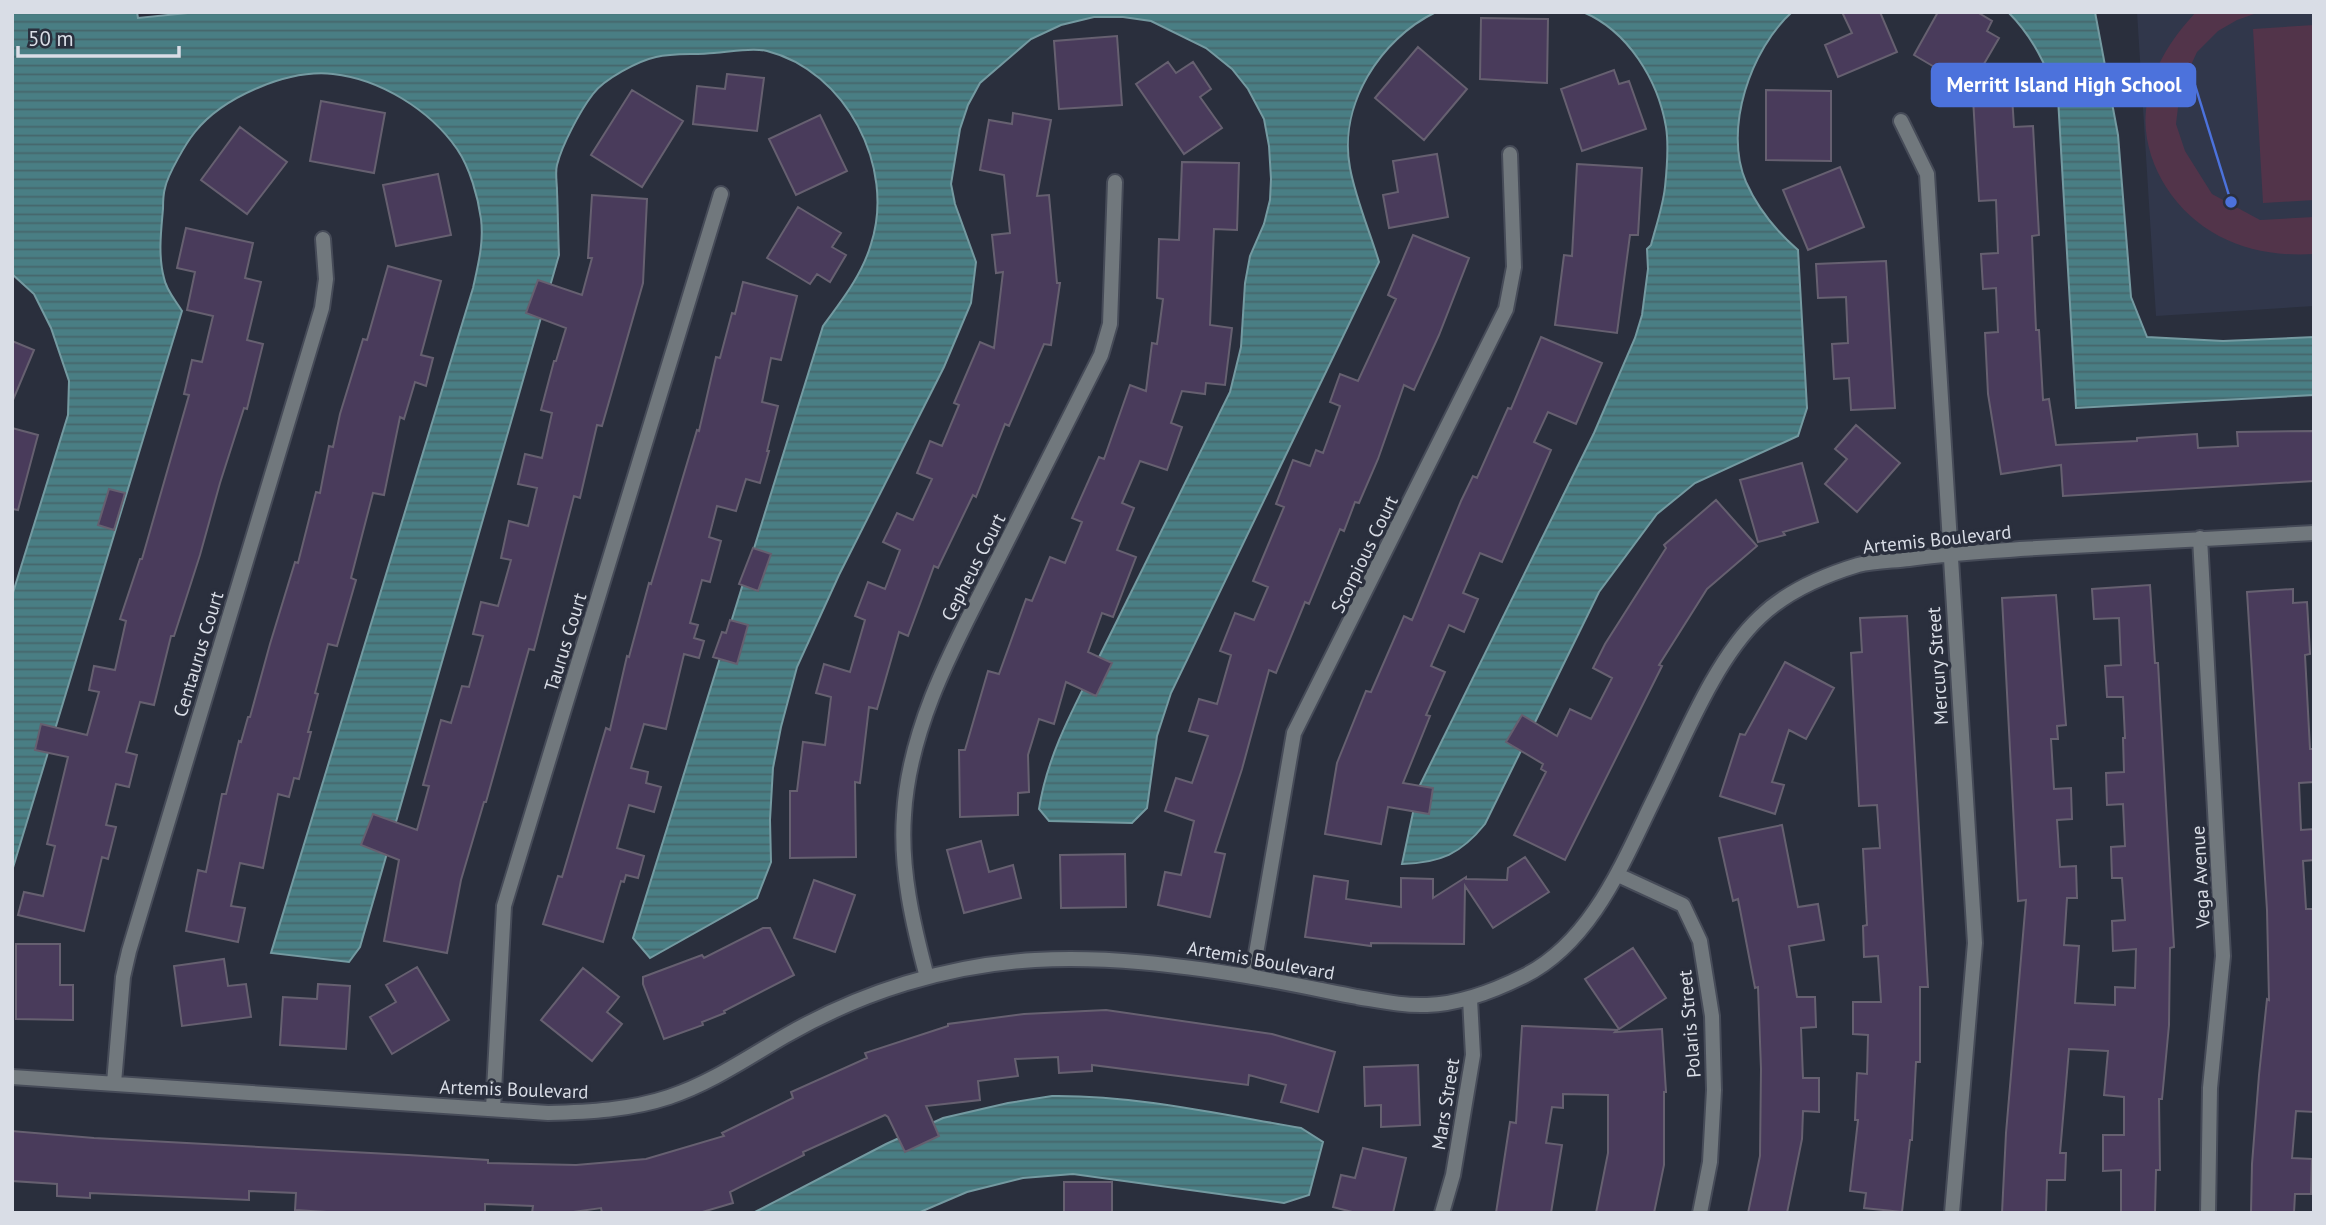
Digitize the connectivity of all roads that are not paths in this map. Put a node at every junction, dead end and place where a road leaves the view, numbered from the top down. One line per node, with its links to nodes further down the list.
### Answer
1 (1901, 121): 8 (street, Mercury Street)
2 (1510, 154): 11 (street, Scorpious Court)
3 (1115, 182): 10 (street, Cepheus Court)
4 (721, 194): 15 (street, Taurus Court)
5 (323, 239): 14 (street, Centaurus Court)
6 (2314, 533): 7 (street, Artemis Boulevard)
7 (2200, 538): 8 (street, Artemis Boulevard); 19 (street, Vega Avenue)
8 (1950, 554): 9 (street, Artemis Boulevard); 18 (street, Mercury Street)
9 (1618, 875): 12 (street, Artemis Boulevard); 17 (street, Polaris Street)
10 (927, 977): 11 (street, Artemis Boulevard); 15 (street, Artemis Boulevard)
11 (1252, 977): 12 (street, Artemis Boulevard)
12 (1470, 999): 16 (street, Mars Street)
13 (12, 1077): 14 (street, Artemis Boulevard)
14 (114, 1083): 15 (street, Artemis Boulevard)
15 (493, 1109)
16 (1442, 1213)
17 (1700, 1213)
18 (1952, 1213)
19 (2208, 1213)

